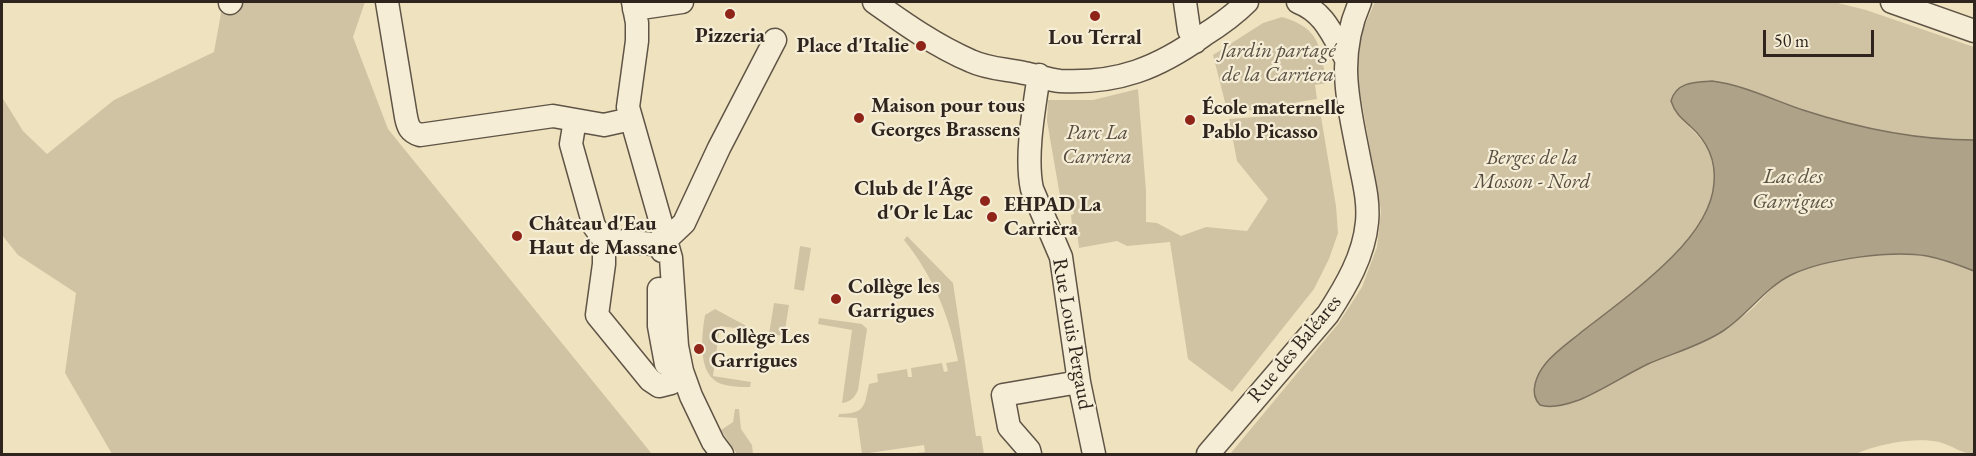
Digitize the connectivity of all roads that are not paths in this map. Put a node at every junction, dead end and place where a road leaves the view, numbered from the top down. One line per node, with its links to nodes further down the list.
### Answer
1 (387, 2): 19 (street)
2 (682, 2): 11 (street)
3 (874, 2): 16 (street)
4 (898, 2): 16 (street)
5 (1185, 2): 13 (street)
6 (1239, 2): 13 (street)
7 (1247, 2): 13 (street)
8 (1298, 2): 15 (street, Rue des Baléares)
9 (1360, 2): 15 (street, Rue des Baléares)
10 (1892, 2): 12 (street)
11 (634, 5): 18 (street)
12 (1974, 31)
13 (1192, 36): 17 (street)
14 (775, 40): 21 (street)
15 (1345, 57): 28 (street, Rue des Baléares)
16 (1012, 70): 17 (street)
17 (1039, 75): 22 (street, Rue Louis Pergaud)
18 (631, 119): 19 (street); 21 (street)
19 (575, 120): 20 (street)
20 (604, 240): 21 (street); 23 (street)
21 (666, 240): 23 (street); 25 (street)
22 (1079, 382): 26 (street); 27 (street, Rue Louis Pergaud)
23 (671, 383): 24 (street)
24 (705, 454)
25 (722, 454)
26 (1030, 454)
27 (1094, 454)
28 (1208, 454)

